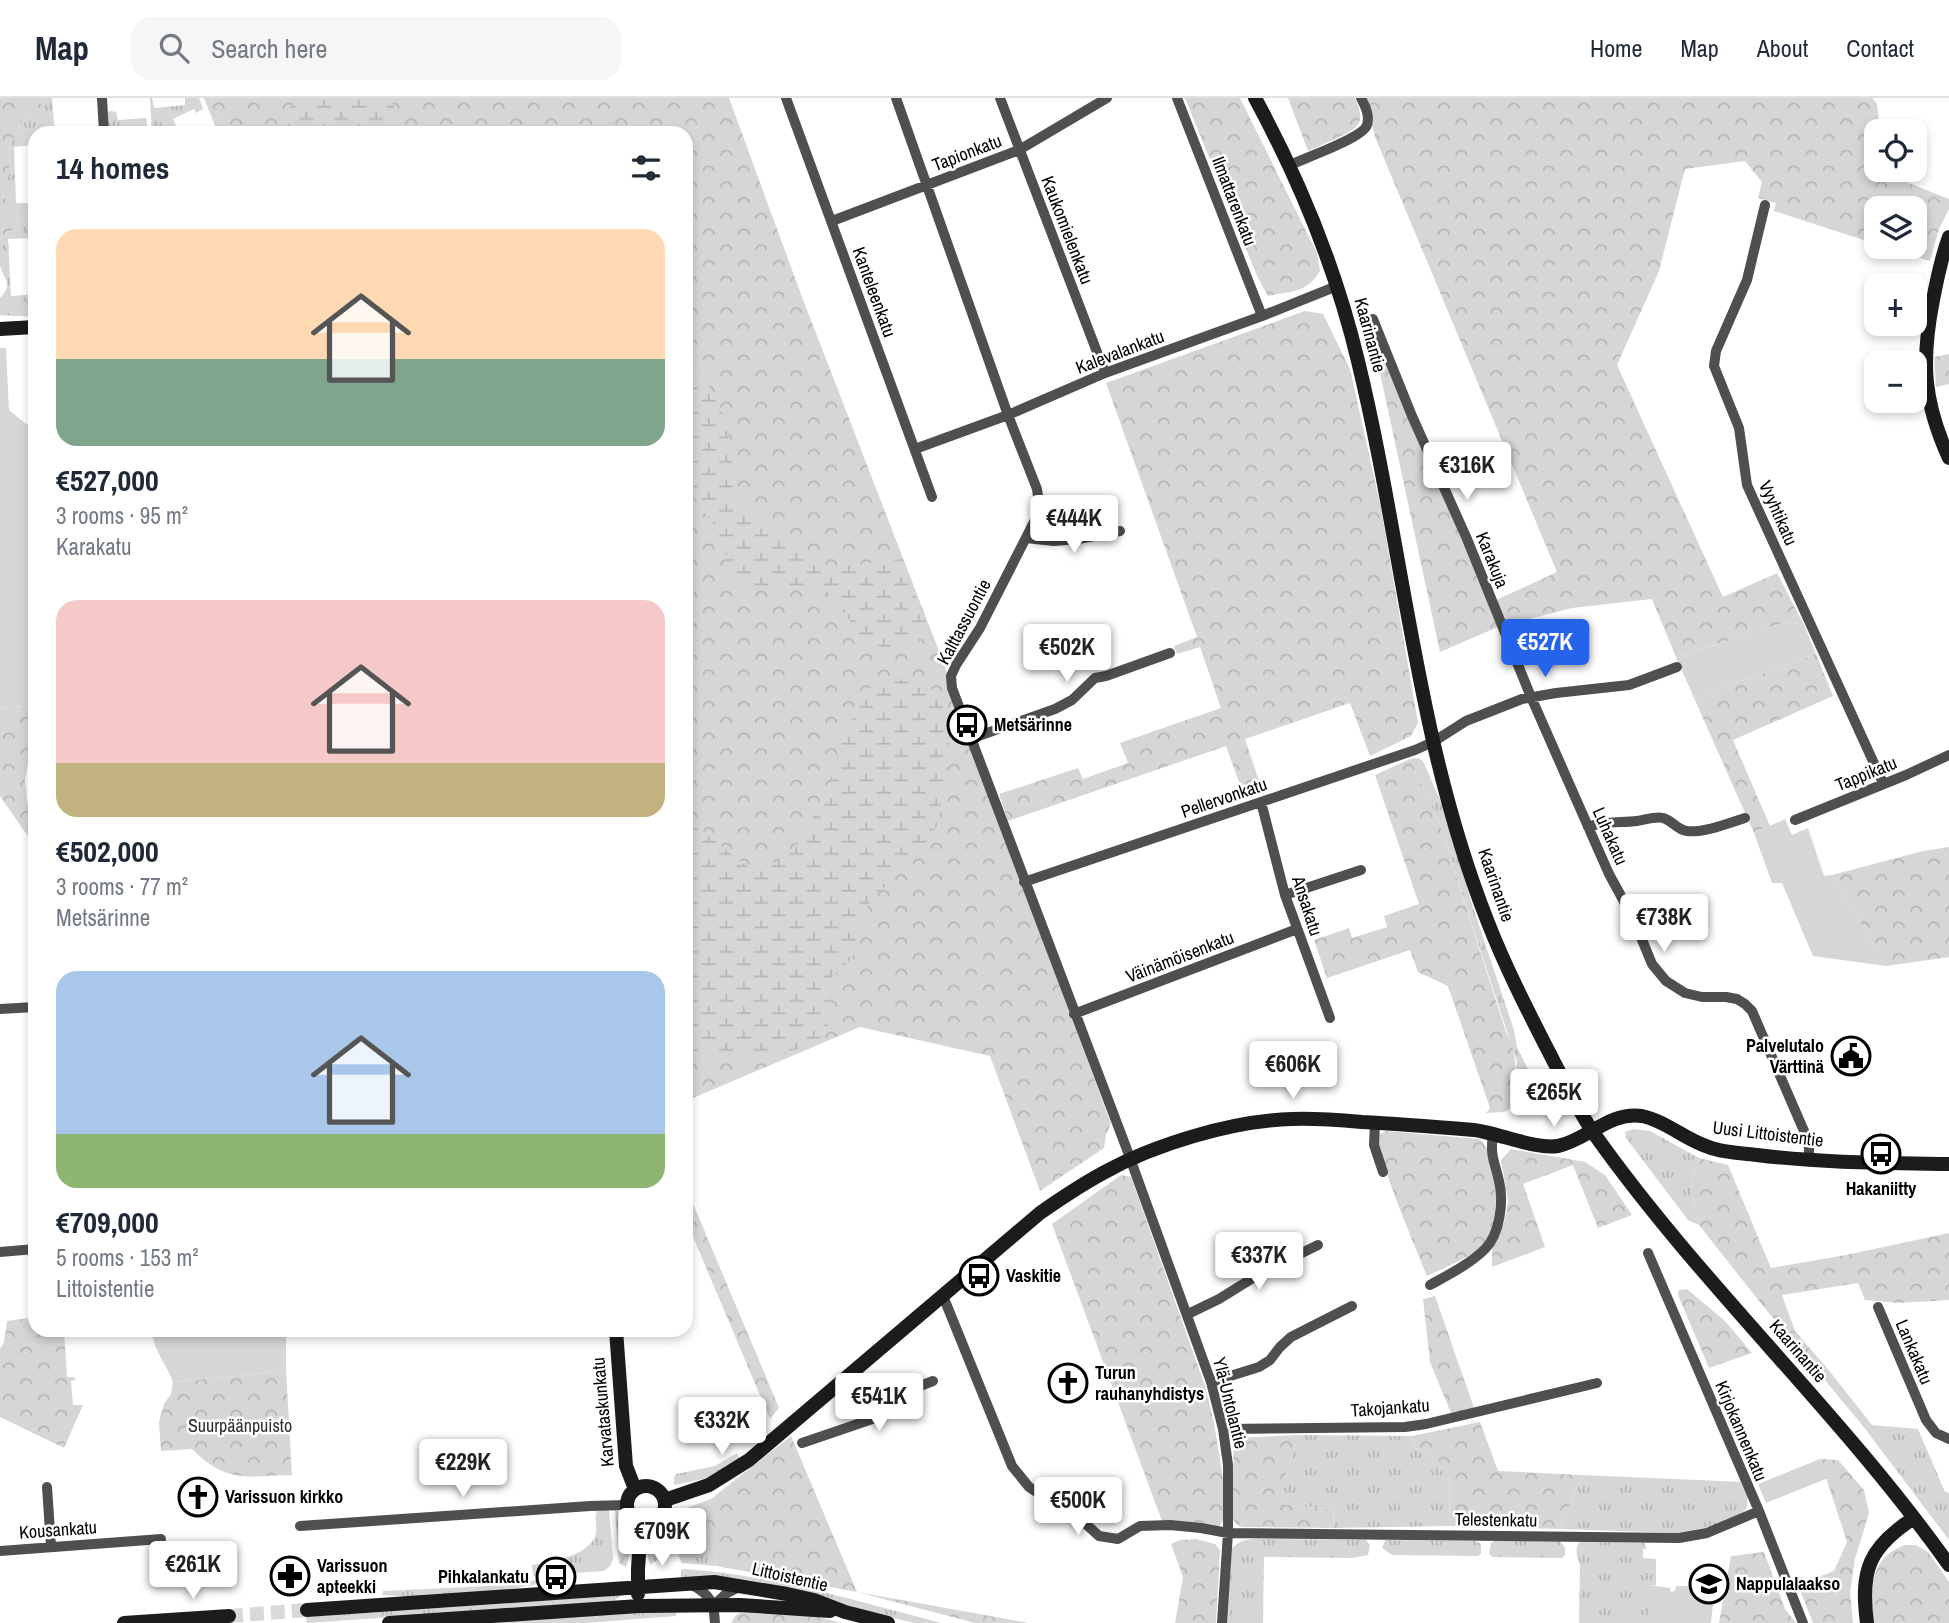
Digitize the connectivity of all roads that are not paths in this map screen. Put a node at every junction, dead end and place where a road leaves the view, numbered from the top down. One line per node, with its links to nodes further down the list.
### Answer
1 (102, 98): 9 (street)
2 (786, 98): 14 (street, Kanteleenkatu)
3 (897, 98): 12 (street, Kalttassuontie)
4 (1000, 98): 10 (street, Kaukomielenkatu)
5 (1177, 98): 17 (street, Ilmattarenkatu)
6 (1255, 98): 11 (street, Kaarinantie)
7 (1361, 98): 11 (street)
8 (1100, 100): 10 (street, Tapionkatu)
9 (104, 126)
10 (1019, 150): 12 (street, Tapionkatu); 21 (street, Kaukomielenkatu)
11 (1290, 165): 16 (street, Kaarinantie)
12 (927, 186): 14 (street, Tapionkatu); 22 (street, Kalttassuontie)
13 (1765, 205): 34 (street, Vyyhtikatu)
14 (832, 221): 23 (street, Kanteleenkatu)
15 (1949, 237): 24 (street)
16 (1337, 286): 17 (street, Kalevalankatu); 32 (street, Kaarinantie)
17 (1262, 316): 21 (street, Kalevalankatu)
18 (1373, 319): 30 (street, Karakuja)
19 (28, 327): 20 (street)
20 (0, 329)
21 (1105, 373): 22 (street, Kalevalankatu)
22 (1008, 415): 23 (street, Kalevalankatu); 27 (street, Kalttassuontie)
23 (915, 449): 25 (street, Kanteleenkatu)
24 (1949, 458)
25 (932, 497)
26 (1120, 531): 27 (street)
27 (1026, 538): 31 (street, Kalttassuontie)
28 (1170, 653): 31 (street)
29 (1677, 667): 30 (street, Pellervonkatu)
30 (1531, 697): 32 (street, Pellervonkatu); 38 (street, Luhakatu)
31 (970, 740): 40 (street, Kalttassuontie)
32 (1433, 742): 35 (street, Pellervonkatu); 48 (street, Kaarinantie)
33 (1949, 755): 34 (street, Tappikatu)
34 (1883, 783): 37 (street, Tappikatu)
35 (1261, 802): 40 (street, Pellervonkatu); 41 (street, Ansakatu)
36 (1745, 818): 38 (street)
37 (1795, 820)
38 (1588, 827): 51 (street, Luhakatu)
39 (1361, 870): 41 (street)
40 (1024, 882): 45 (street, Kalttassuontie)
41 (1285, 895): 42 (street, Ansakatu)
42 (1297, 929): 45 (street, Väinämöisenkatu); 46 (street, Ansakatu)
43 (28, 1007): 44 (street)
44 (0, 1009)
45 (1074, 1014): 50 (street, Kalttassuontie)
46 (1330, 1017)
47 (1375, 1123): 49 (street, Uusi Littoistentie); 50 (street, Uusi Littoistentie); 53 (street)
48 (1592, 1130): 49 (street, Uusi Littoistentie); 51 (street, Uusi Littoistentie); 75 (street, Kaarinantie)
49 (1493, 1133): 58 (street)
50 (1130, 1160): 59 (street, Uusi Littoistentie); 62 (street, Ylä-Untolantie)
51 (1808, 1160): 52 (street, Uusi Littoistentie)
52 (1949, 1164)
53 (1383, 1172)
54 (1318, 1245): 62 (street)
55 (28, 1249): 56 (street)
56 (0, 1252)
57 (1648, 1253): 74 (street, Kirjokannenkatu)
58 (1430, 1285)
59 (943, 1296): 72 (street, Uusi Littoistentie); 78 (street)
60 (1352, 1306): 65 (street)
61 (1878, 1307): 68 (street, Lankakatu)
62 (1188, 1314): 65 (street, Ylä-Untolantie)
63 (617, 1337): 71 (street, Karvataskunkatu)
64 (933, 1381): 69 (street)
65 (1212, 1382): 67 (street, Ylä-Untolantie)
66 (1597, 1383): 67 (street, Takojankatu)
67 (1223, 1429): 78 (street, Ylä-Untolantie)
68 (1949, 1439)
69 (802, 1443)
70 (47, 1487): 80 (street)
71 (635, 1489): 72 (street); 73 (street)
72 (665, 1500): 76 (street)
73 (626, 1505): 76 (street); 77 (street)
74 (1759, 1511): 78 (street, Telestenkatu); 96 (street, Kirjokannenkatu)
75 (1914, 1518): 82 (street, Kaarinantie); 97 (street)
76 (641, 1524): 85 (street)
77 (300, 1526)
78 (1227, 1533): 95 (street, Ylä-Untolantie)
79 (161, 1538): 80 (street, Kousankatu)
80 (51, 1546): 81 (street, Kousankatu)
81 (0, 1550)
82 (1949, 1565)
83 (689, 1583): 84 (street, Littoistentie); 85 (street, Littoistentie); 86 (street)
84 (743, 1586): 86 (street); 89 (street, Littoistentie)
85 (638, 1587): 87 (street); 88 (street, Littoistentie)
86 (714, 1605): 87 (street, Littoistentie); 89 (street, Littoistentie); 93 (street)
87 (639, 1606): 92 (street, Littoistentie)
88 (307, 1610)
89 (845, 1612): 94 (street, Littoistentie)
90 (229, 1616): 91 (street)
91 (124, 1623)
92 (388, 1623)
93 (715, 1623)
94 (888, 1623)
95 (1222, 1623)
96 (1803, 1623)
97 (1867, 1623)

